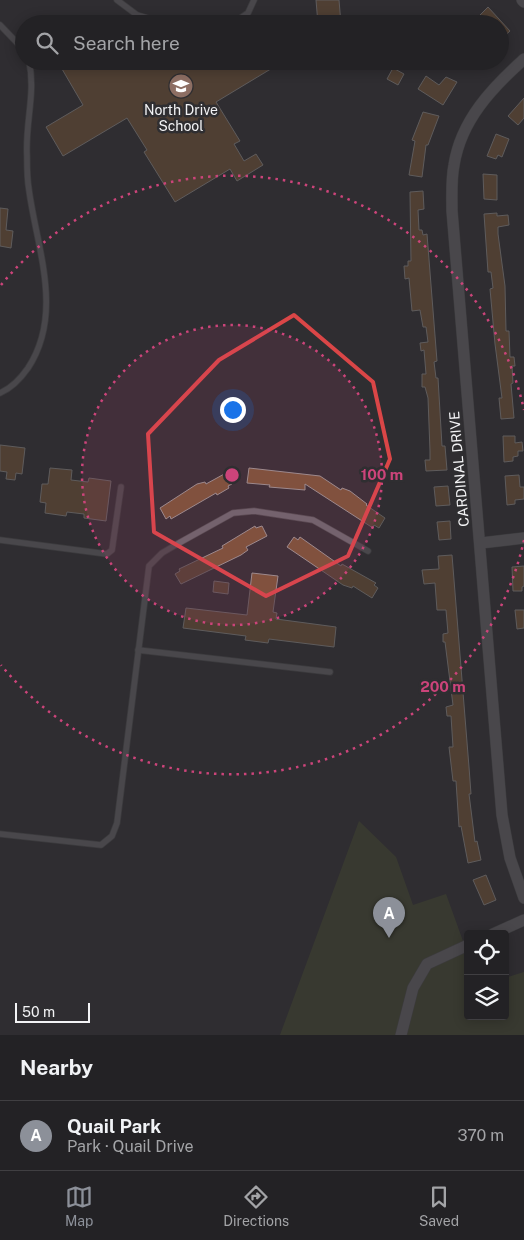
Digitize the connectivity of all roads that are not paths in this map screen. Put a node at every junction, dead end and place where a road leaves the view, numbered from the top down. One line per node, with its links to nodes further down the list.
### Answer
1 (117, 0): 3 (lane)
2 (254, 0): 4 (lane)
3 (137, 15)
4 (245, 15)
5 (0, 25): 6 (lane)
6 (15, 41)
7 (524, 59): 13 (street, CARDINAL DRIVE)
8 (31, 70): 9 (lane)
9 (0, 393)
10 (121, 487): 12 (lane)
11 (524, 538): 13 (street)
12 (0, 540)
13 (481, 543): 18 (street, CARDINAL DRIVE)
14 (368, 551): 15 (lane)
15 (138, 650): 16 (lane); 17 (lane)
16 (330, 672)
17 (0, 834)
18 (524, 898)
19 (524, 920): 20 (street)
20 (502, 930)
21 (464, 948): 22 (street)
22 (401, 1035)

